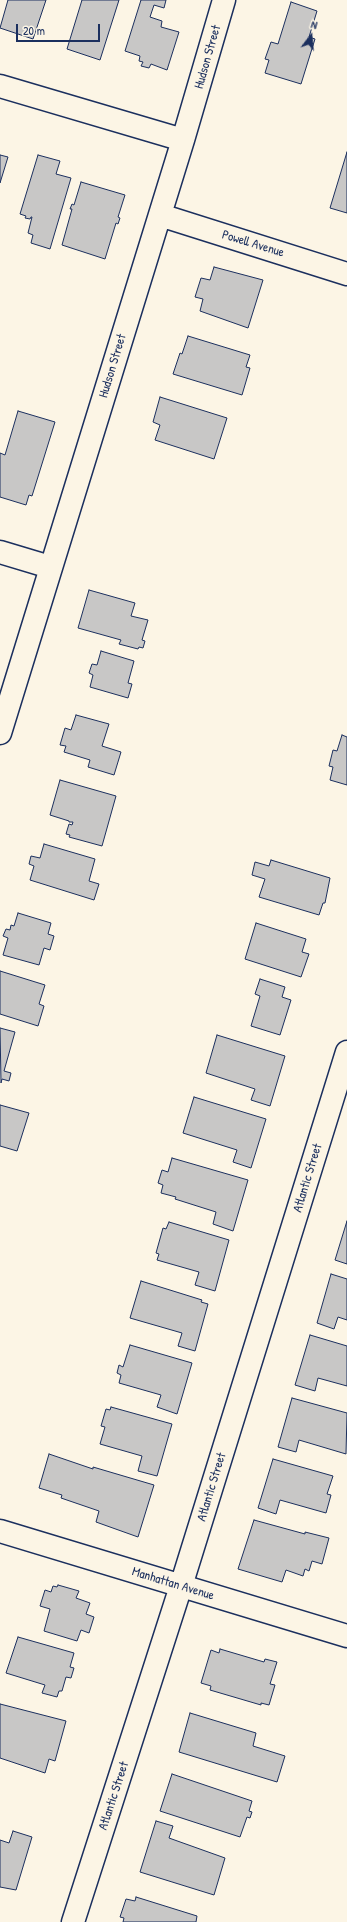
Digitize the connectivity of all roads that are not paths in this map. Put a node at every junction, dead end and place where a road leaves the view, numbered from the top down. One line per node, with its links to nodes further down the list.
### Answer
1 (224, 0): 3 (street, Hudson Street)
2 (0, 86): 3 (street)
3 (183, 140): 4 (street, Hudson Street)
4 (160, 215): 5 (street, Powell Avenue); 7 (street, Hudson Street)
5 (347, 274)
6 (0, 552): 7 (street)
7 (50, 567): 8 (street, Hudson Street)
8 (0, 733)
9 (347, 1052): 11 (street, Atlantic Street)
10 (0, 1531): 11 (street, Manhattan Avenue)
11 (181, 1586): 12 (street, Manhattan Avenue); 13 (street, Atlantic Street)
12 (347, 1636)
13 (73, 1922)

